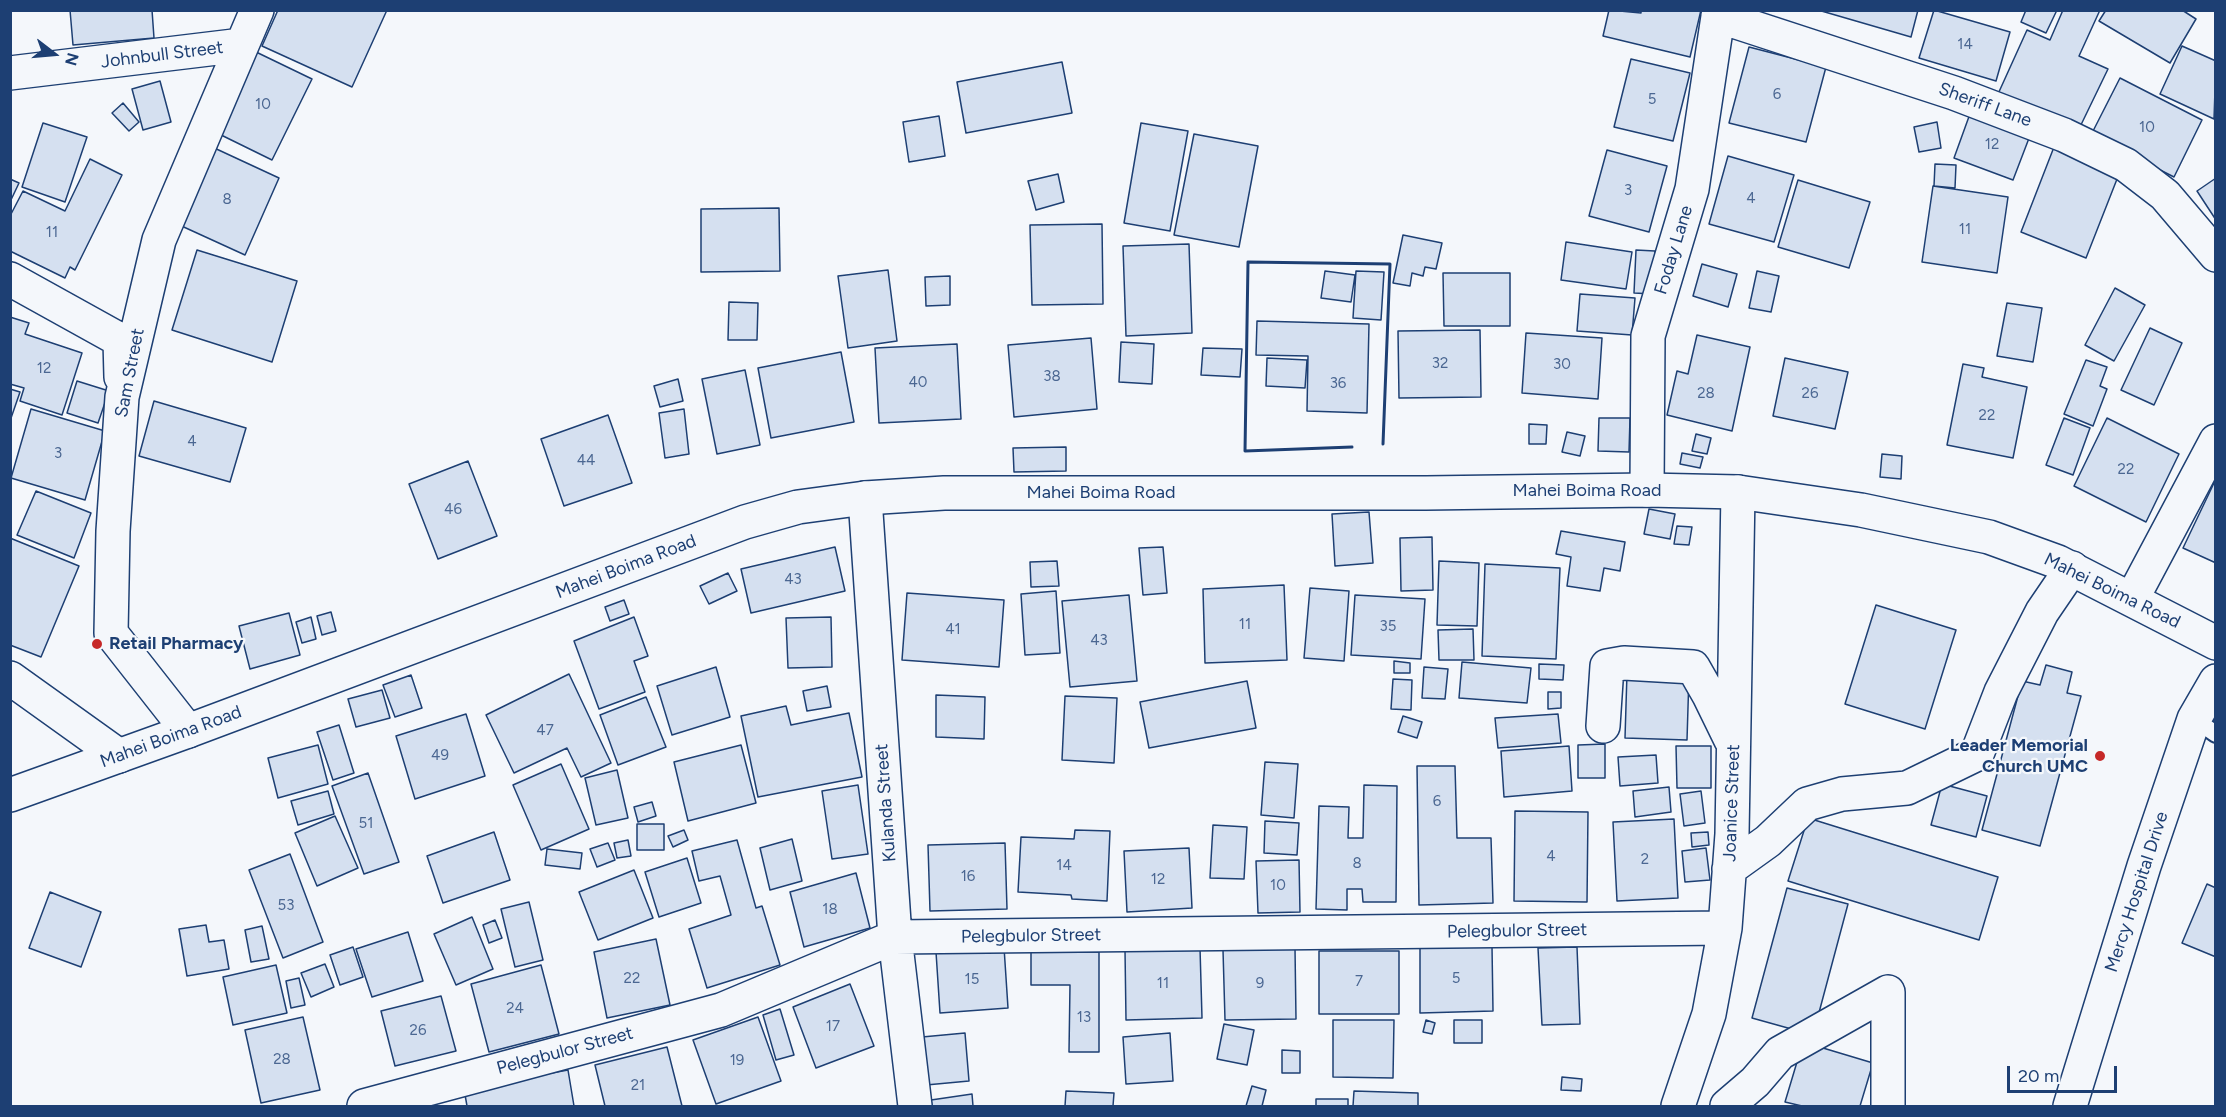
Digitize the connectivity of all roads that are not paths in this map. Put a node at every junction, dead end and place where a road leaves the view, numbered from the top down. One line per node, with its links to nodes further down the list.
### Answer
1 (257, 10): 3 (street, Sam Street)
2 (1718, 13): 5 (street, Sheriff Lane); 9 (street, Foday Lane)
3 (242, 45): 4 (street, Johnbull Street); 7 (street, Sam Street)
4 (10, 73)
5 (2216, 255)
6 (10, 279): 7 (street)
7 (122, 397): 19 (street, Sam Street)
8 (2216, 441): 13 (street)
9 (1647, 490): 10 (street, Mahei Boima Road); 11 (street, Mahei Boima Road)
10 (1738, 492): 12 (street, Mahei Boima Road); 20 (street, Joanice Street)
11 (866, 498): 19 (street, Mahei Boima Road); 25 (street, Kulanda Street)
12 (2072, 568): 13 (street, Mahei Boima Road); 23 (street)
13 (2132, 599): 14 (street, Mahei Boima Road)
14 (2216, 643)
15 (10, 678): 21 (street)
16 (2216, 681): 18 (street, Mercy Hospital Drive)
17 (1604, 726): 20 (street)
18 (2205, 727): 31 (street, Mercy Hospital Drive)
19 (188, 731): 21 (street, Mahei Boima Road)
20 (1734, 747): 23 (street, Joanice Street)
21 (119, 756): 22 (street, Mahei Boima Road)
22 (10, 795)
23 (1729, 869): 24 (street, Joanice Street)
24 (1725, 928): 25 (street, Pelegbulor Street); 28 (street, Joanice Street)
25 (896, 937): 26 (street, Pelegbulor Street); 27 (street, Kulanda Street)
26 (364, 1107)
27 (915, 1107)
28 (1678, 1107)
29 (1727, 1107): 30 (street)
30 (1888, 1107)
31 (2070, 1107)

